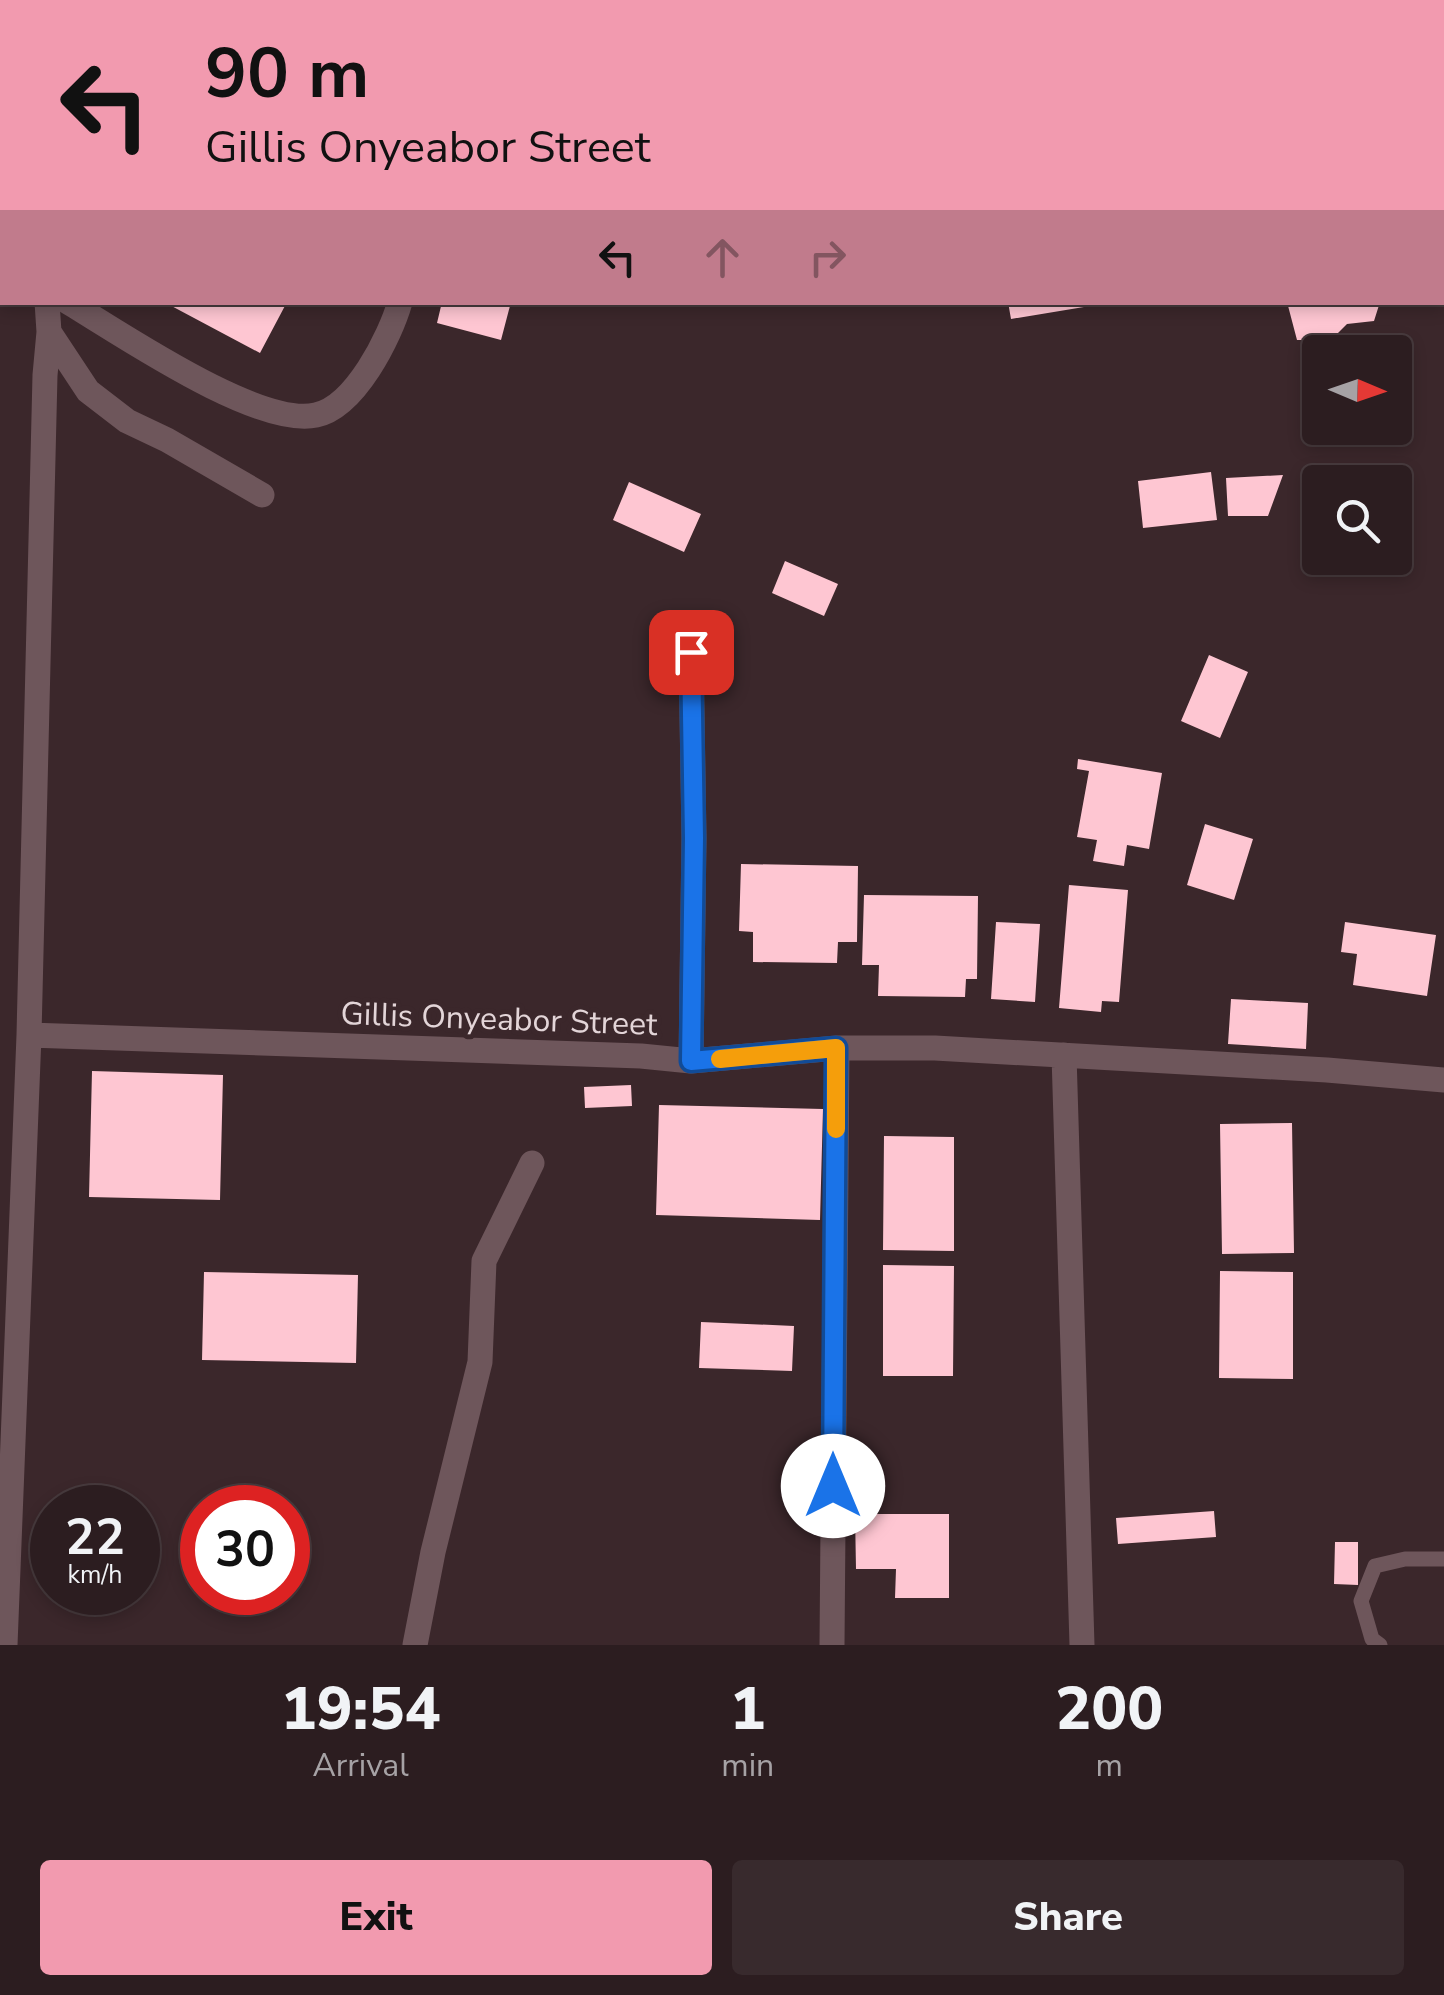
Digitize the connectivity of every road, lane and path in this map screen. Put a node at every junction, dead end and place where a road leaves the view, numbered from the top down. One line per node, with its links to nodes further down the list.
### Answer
1 (48, 305): 4 (street)
2 (73, 305): 3 (street)
3 (399, 305)
4 (50, 332): 5 (street); 7 (street)
5 (262, 496)
6 (691, 652): 10 (street)
7 (29, 1035): 10 (street, Gillis Onyeabor Street); 14 (street)
8 (836, 1048): 9 (street, Gillis Onyeabor Street); 10 (street, Gillis Onyeabor Street); 16 (street)
9 (1064, 1055): 11 (street, Gillis Onyeabor Street); 17 (street)
10 (691, 1061)
11 (1444, 1080)
12 (532, 1163): 15 (street)
13 (1444, 1558): 18 (lane)
14 (5, 1645)
15 (415, 1645)
16 (832, 1645)
17 (1082, 1645)
18 (1380, 1645)

